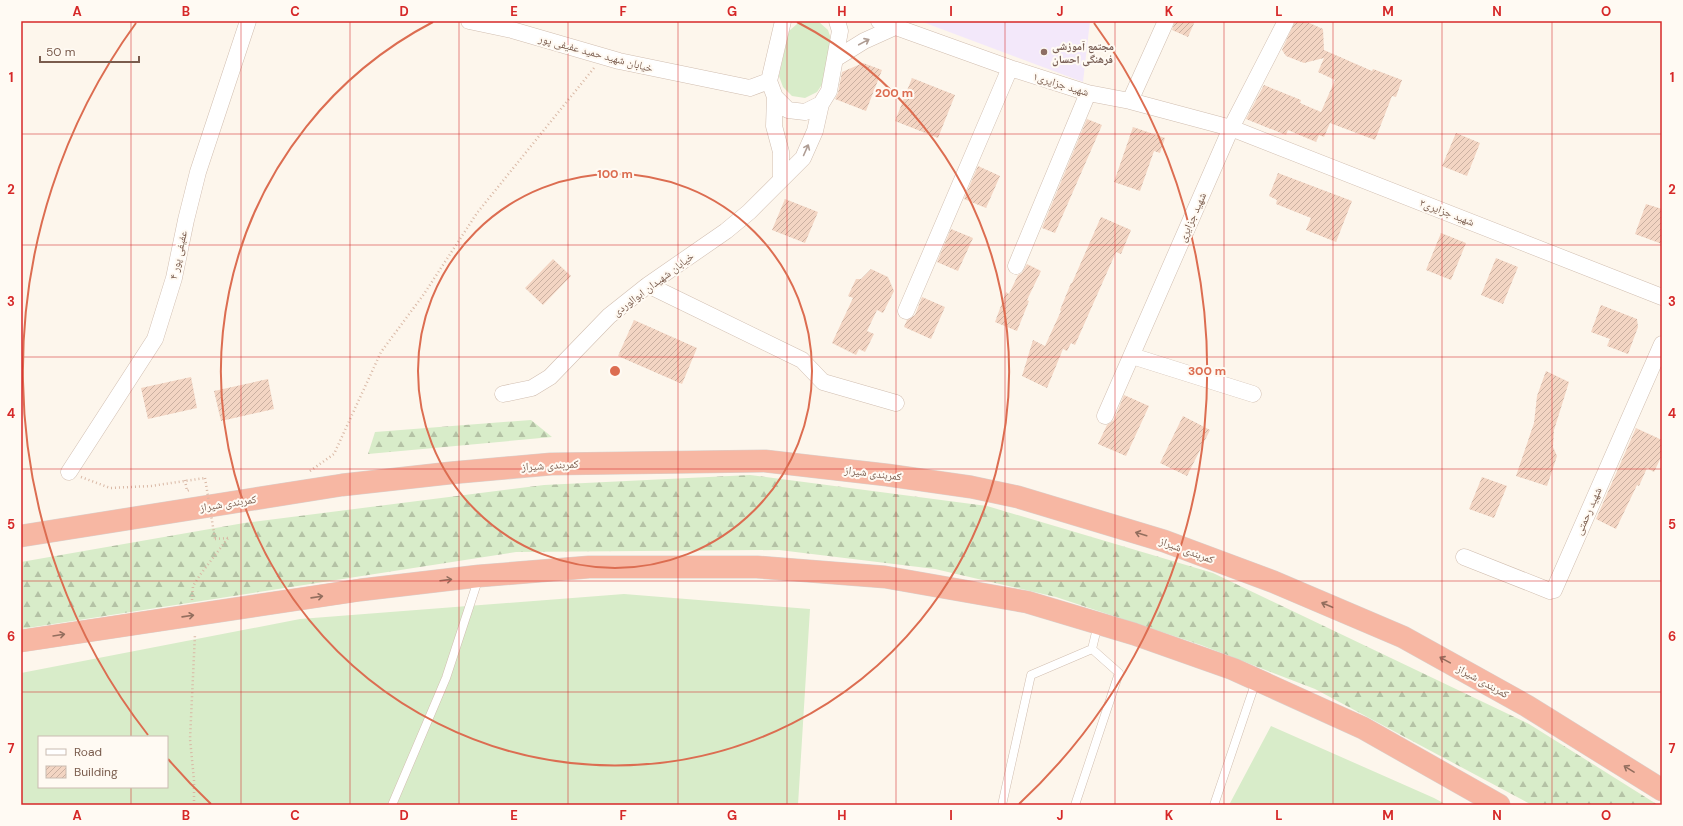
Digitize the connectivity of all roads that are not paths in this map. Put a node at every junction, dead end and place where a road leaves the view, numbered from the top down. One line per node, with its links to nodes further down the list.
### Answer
1 (248, 21): 29 (street, عفیفی پور ۴)
2 (469, 21): 8 (street, خیابان شهید حمید عفیفی پور)
3 (783, 21): 12 (street)
4 (837, 21): 10 (street, خیابان شهیدان ابوالوردی)
5 (879, 21): 9 (street, شهید جزایری۱)
6 (1166, 21): 15 (street)
7 (1286, 21): 17 (street, شهید جزایری)
8 (513, 26): 12 (street, خیابان شهید حمید عفیفی پور)
9 (896, 27): 10 (street, one-way to 9); 11 (street, شهید جزایری۱)
10 (835, 60): 16 (street, خیابان شهیدان ابوالوردی)
11 (1010, 68): 13 (street, شهید جزایری۱); 22 (street)
12 (769, 81): 14 (street)
13 (1088, 93): 15 (street, شهید جزایری۱); 19 (street)
14 (775, 97): 16 (street); 18 (street)
15 (1130, 101): 17 (street, شهید جزایری۱)
16 (822, 104): 18 (street, خیابان شهیدان ابوالوردی, one-way to 16)
17 (1231, 128): 21 (street, شهید جزایری۲); 24 (street, شهید جزایری)
18 (781, 180): 20 (street, خیابان شهیدان ابوالوردی)
19 (1016, 266)
20 (648, 285): 25 (street, خیابان شهیدان ابوالوردی); 27 (street)
21 (1662, 297)
22 (906, 311)
23 (1662, 344): 31 (street, شهید رحمتی)
24 (1132, 356): 26 (street); 28 (street, شهید جزایری)
25 (503, 394)
26 (1253, 394)
27 (896, 402)
28 (1105, 416)
29 (69, 472)
30 (21, 536): 37 (highway, کمربندی شیراز, one-way to 30)
31 (1464, 557)
32 (479, 576): 33 (highway); 34 (highway, one-way to 32); 38 (lane)
33 (1098, 624): 35 (lane); 36 (highway)
34 (21, 641)
35 (1092, 649): 39 (lane); 40 (lane)
36 (1257, 680): 41 (lane); 42 (highway)
37 (1662, 790)
38 (392, 805)
39 (1002, 805)
40 (1075, 805)
41 (1214, 805)
42 (1500, 805)

